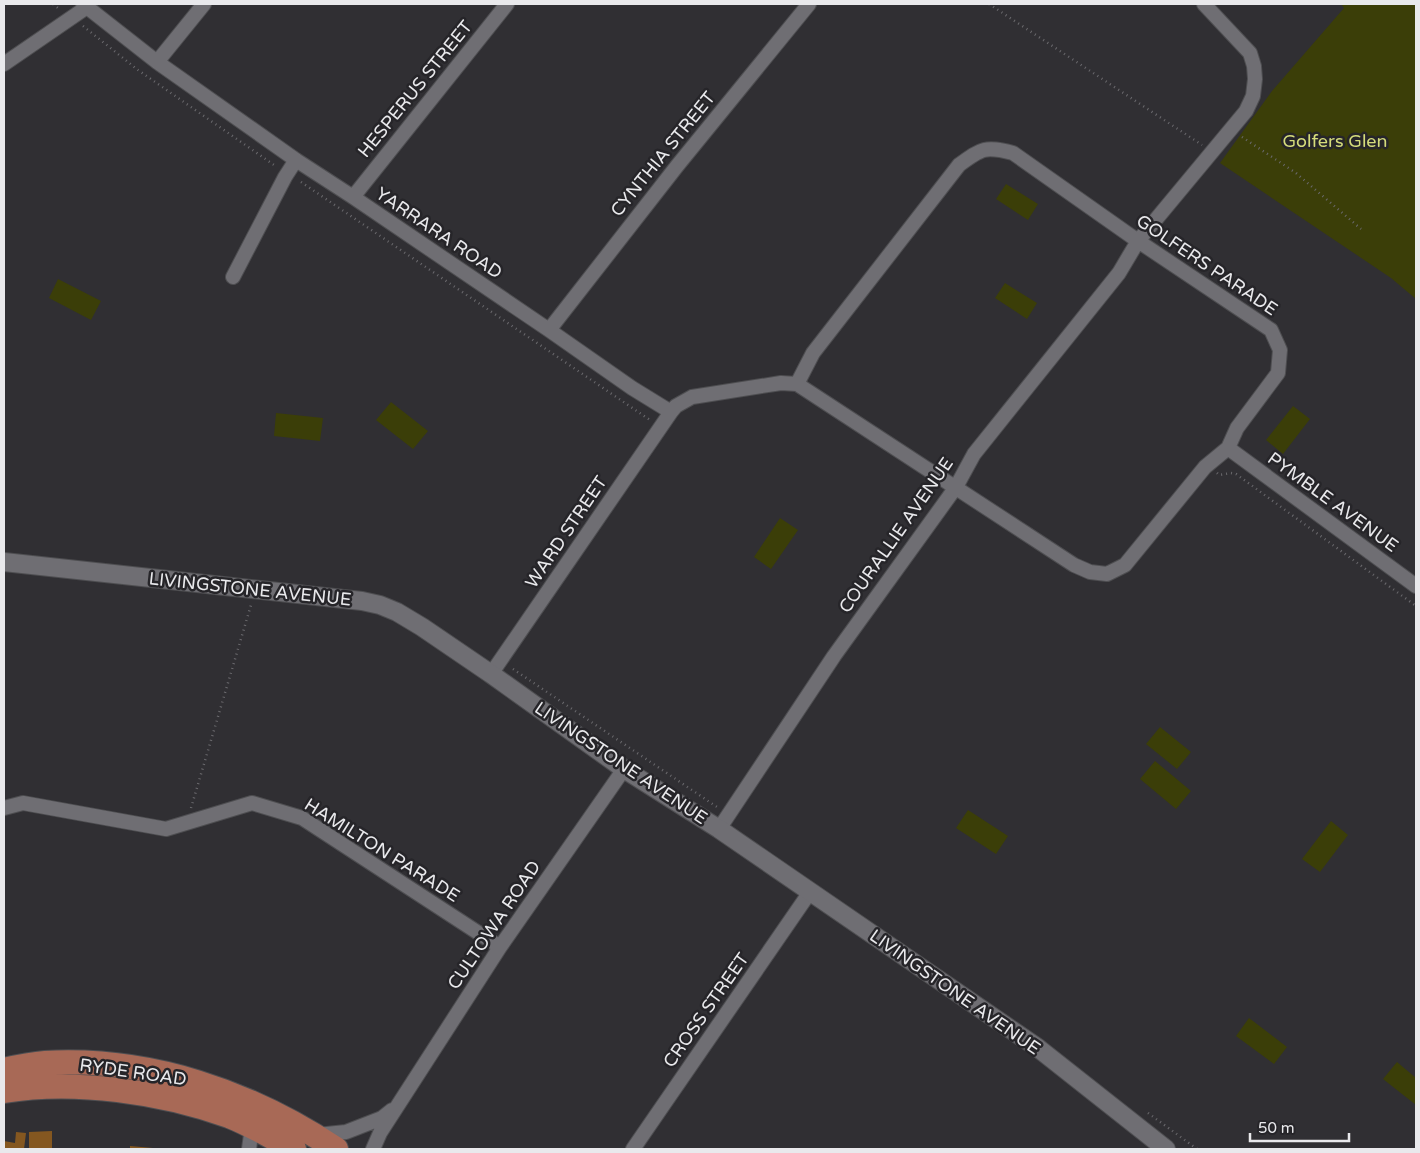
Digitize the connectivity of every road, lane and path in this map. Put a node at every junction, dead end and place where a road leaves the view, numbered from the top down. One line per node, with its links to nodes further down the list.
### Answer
1 (53, 4): 8 (path)
2 (204, 4): 10 (street)
3 (507, 4): 17 (street, HESPERUS STREET)
4 (809, 4): 21 (street, CYNTHIA STREET)
5 (989, 4): 13 (path)
6 (1204, 4): 12 (street, COURALLIE AVENUE)
7 (85, 5): 10 (street, YARRARA ROAD); 11 (street)
8 (58, 8)
9 (83, 26): 15 (path)
10 (157, 62): 14 (street, YARRARA ROAD)
11 (4, 64)
12 (1230, 130): 13 (street, COURALLIE AVENUE); 18 (path)
13 (1212, 151): 19 (street, COURALLIE AVENUE)
14 (296, 160): 17 (street, YARRARA ROAD); 20 (street)
15 (274, 165)
16 (301, 182): 24 (path)
17 (352, 197): 21 (street, YARRARA ROAD)
18 (1361, 229)
19 (1138, 241): 22 (street, GOLFERS PARADE); 25 (street, GOLFERS PARADE); 27 (street, COURALLIE AVENUE)
20 (233, 276)
21 (549, 330): 23 (street, YARRARA ROAD)
22 (797, 384): 23 (street); 27 (street, GOLFERS PARADE)
23 (671, 412): 33 (street, WARD STREET)
24 (650, 420)
25 (1228, 448): 27 (street, GOLFERS PARADE); 29 (street, PYMBLE AVENUE)
26 (1216, 471): 31 (path)
27 (956, 487): 38 (street, COURALLIE AVENUE)
28 (4, 562): 30 (street, LIVINGSTONE AVENUE)
29 (1416, 586)
30 (255, 589): 33 (street, LIVINGSTONE AVENUE); 37 (path)
31 (1416, 606)
32 (513, 669): 35 (path)
33 (491, 674): 34 (street, LIVINGSTONE AVENUE)
34 (624, 769): 38 (street, LIVINGSTONE AVENUE); 40 (street, CULTOWA ROAD)
35 (717, 807)
36 (4, 808): 37 (street, HAMILTON PARADE)
37 (187, 822): 40 (street, HAMILTON PARADE)
38 (719, 829): 39 (street, LIVINGSTONE AVENUE)
39 (810, 892): 49 (street, CROSS STREET); 50 (street, LIVINGSTONE AVENUE)
40 (500, 947): 43 (street, CULTOWA ROAD)
41 (4, 1070): 44 (highway, RYDE ROAD)
42 (4, 1091): 45 (highway, RYDE ROAD)
43 (398, 1104): 44 (street, CULTOWA ROAD); 48 (street, CULTOWA ROAD)
44 (315, 1135): 47 (highway, RYDE ROAD)
45 (250, 1138): 46 (highway, RYDE ROAD)
46 (294, 1149)
47 (336, 1149)
48 (372, 1149)
49 (633, 1149)
50 (1166, 1149)

